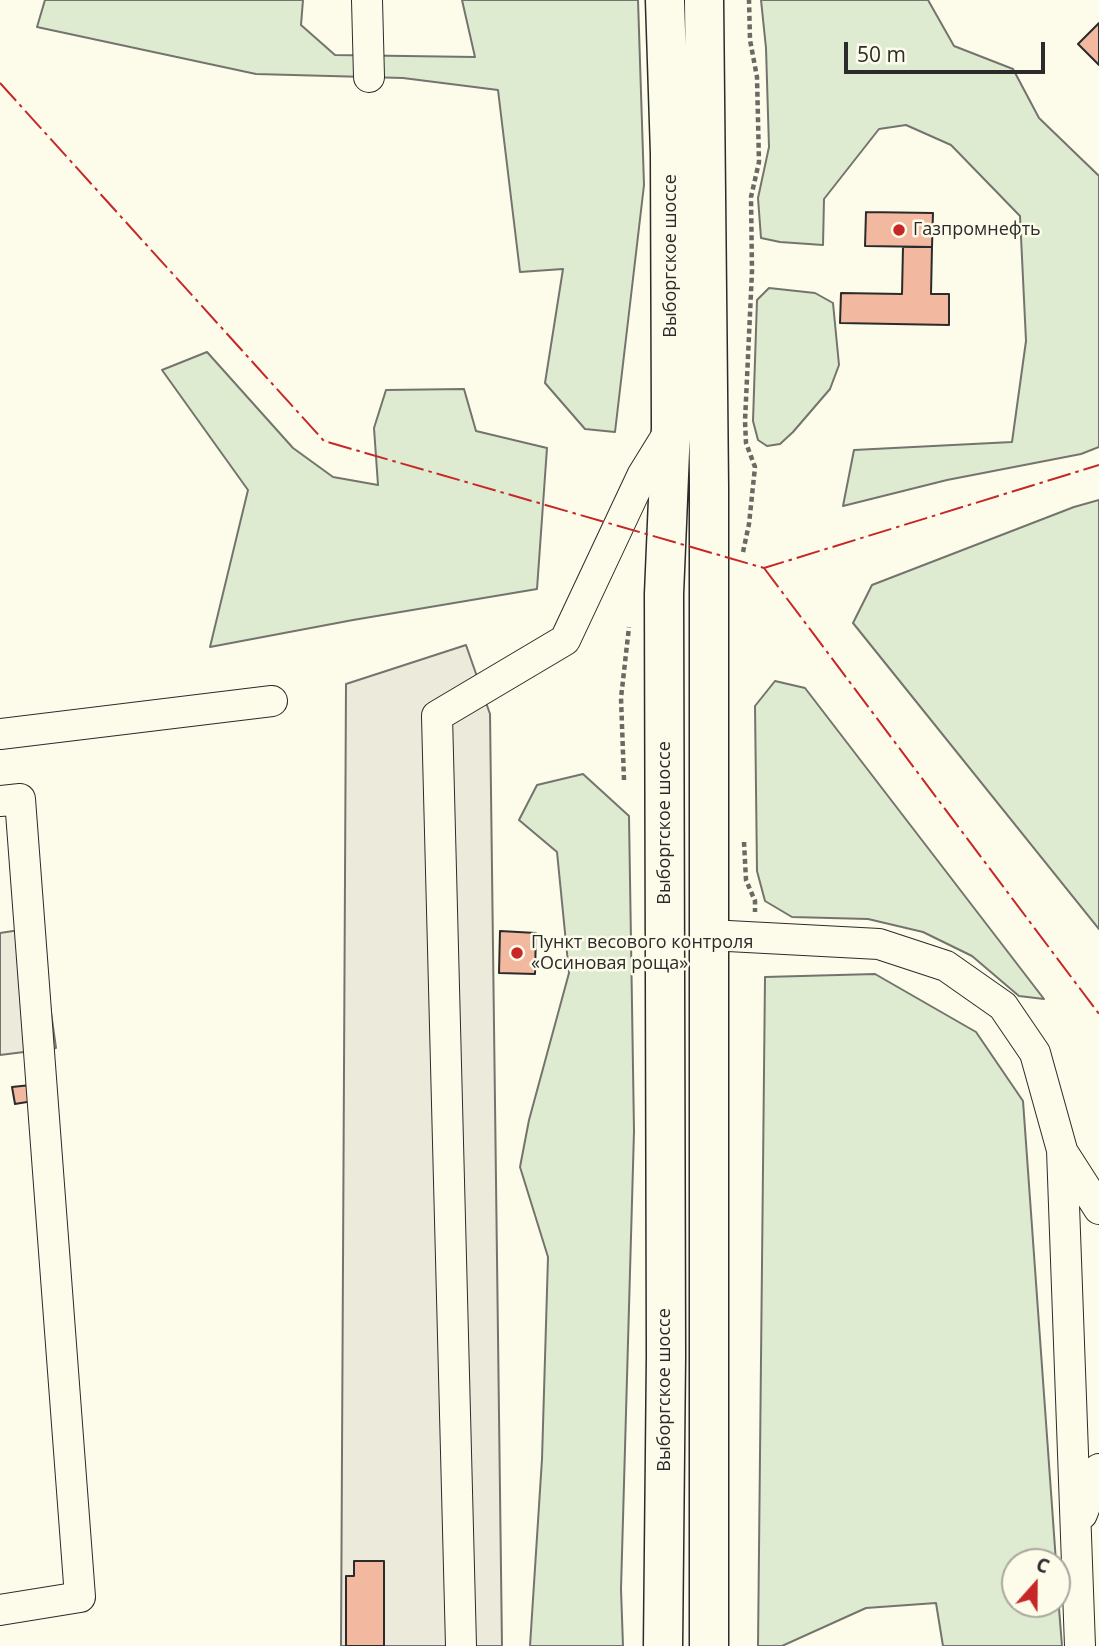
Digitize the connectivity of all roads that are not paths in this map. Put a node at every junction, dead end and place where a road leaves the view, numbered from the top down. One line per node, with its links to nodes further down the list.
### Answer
1 (367, 0): 4 (street)
2 (665, 0): 5 (main road, Выборгское шоссе)
3 (704, 1): 9 (main road, Выборгское шоссе)
4 (369, 77)
5 (671, 428): 15 (street); 16 (main road, Выборгское шоссе)
6 (272, 701): 7 (street)
7 (0, 734)
8 (0, 801): 14 (street)
9 (709, 935): 10 (street); 17 (main road, Выборгское шоссе)
10 (1062, 1150): 11 (street); 13 (street)
11 (1099, 1209)
12 (1099, 1469): 13 (street)
13 (1077, 1528): 18 (street)
14 (0, 1610)
15 (461, 1646)
16 (663, 1646)
17 (709, 1646)
18 (1080, 1646)

